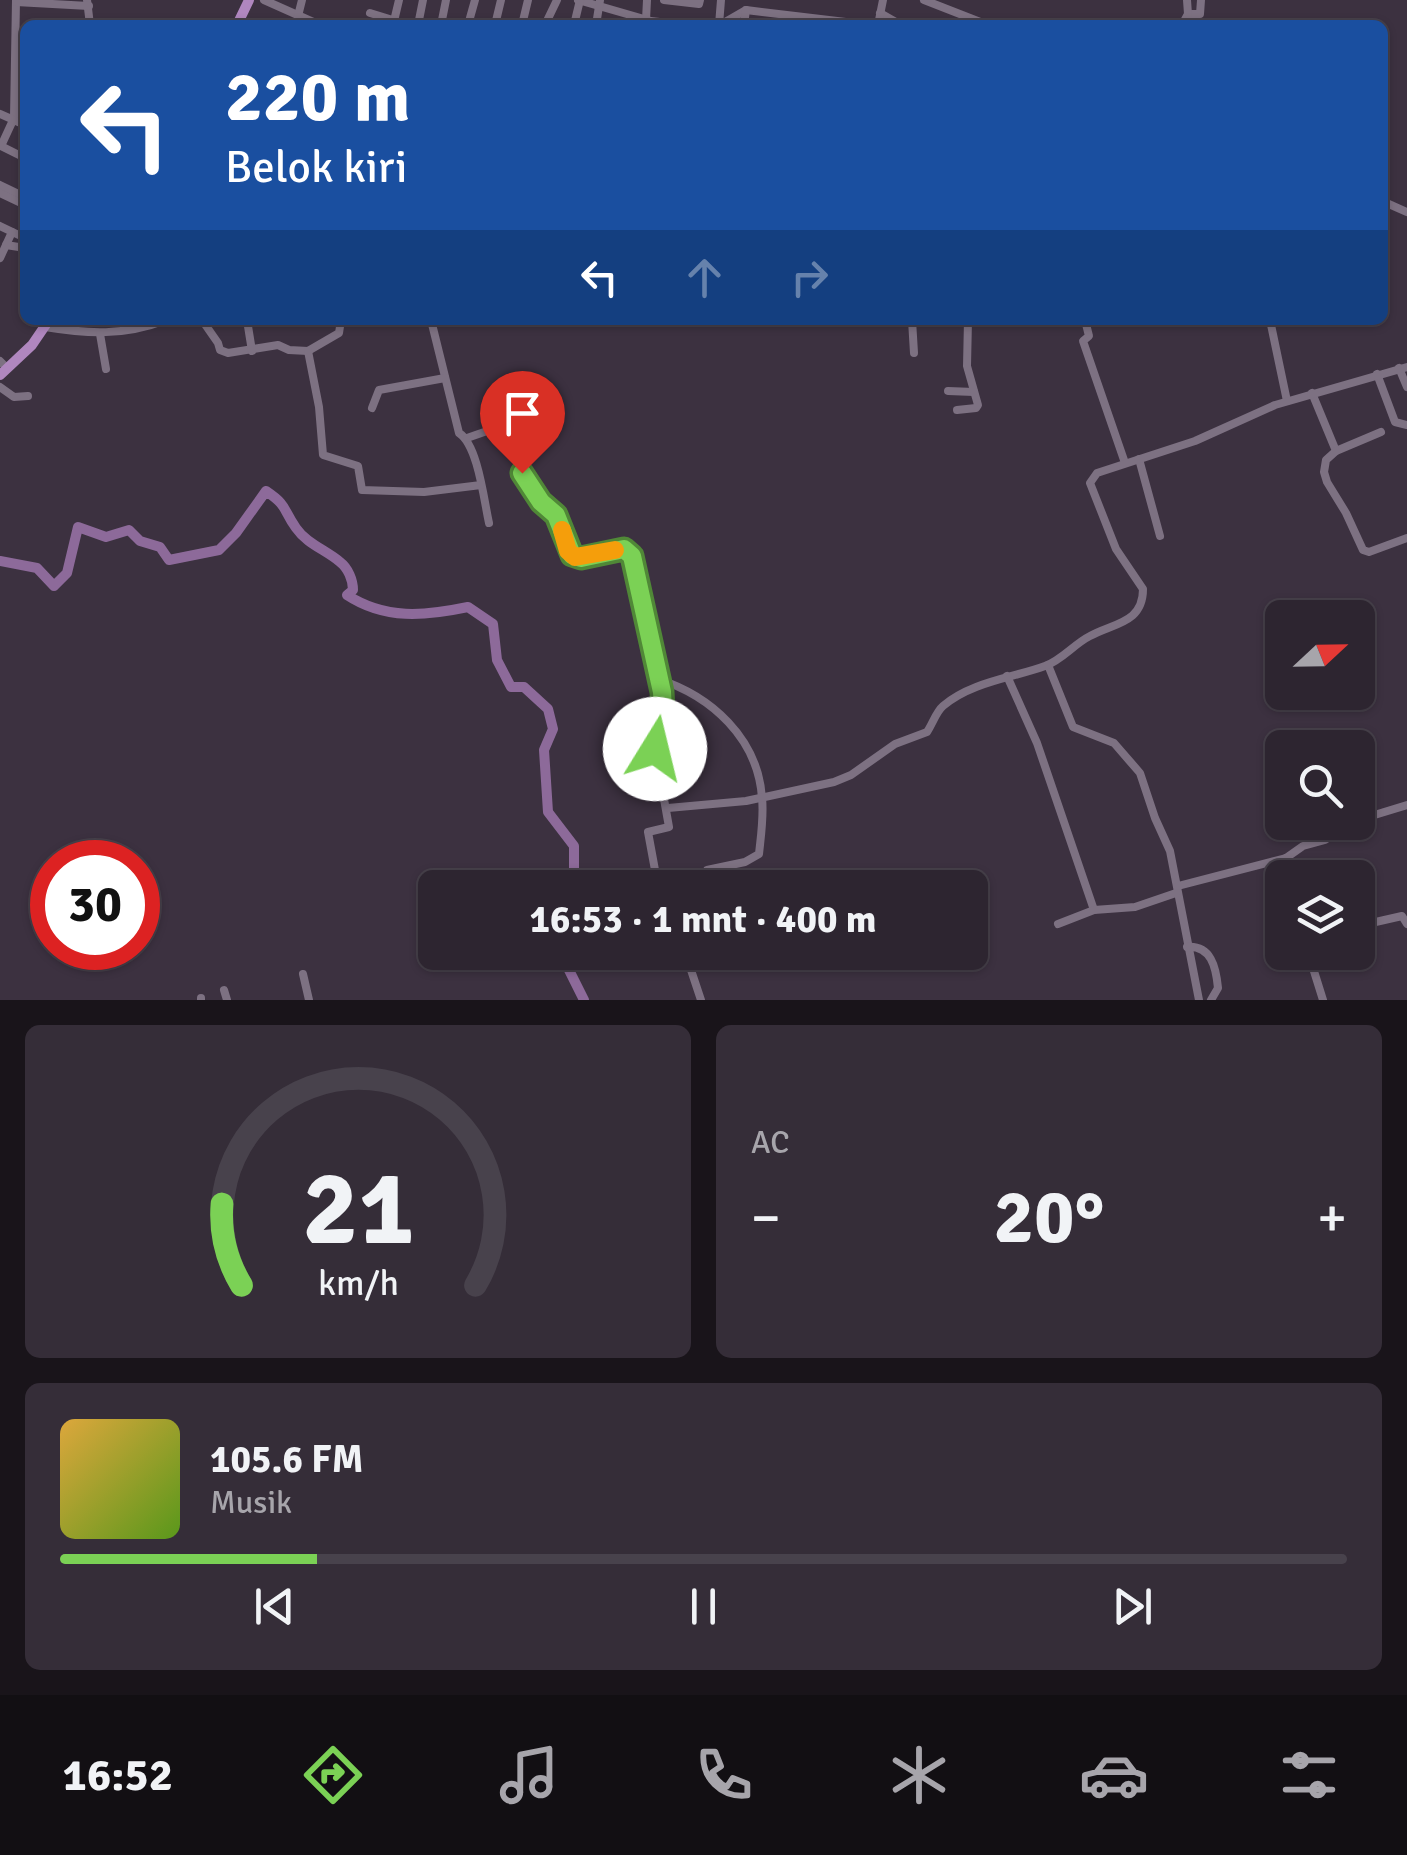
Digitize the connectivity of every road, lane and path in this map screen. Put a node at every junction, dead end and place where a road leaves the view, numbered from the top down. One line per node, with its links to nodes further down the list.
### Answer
1 (264, 0): 18 (street)
2 (302, 0): 18 (street)
3 (580, 0): 11 (street)
4 (700, 0): 9 (street)
5 (883, 0): 15 (street)
6 (924, 0): 28 (street)
7 (1187, 0): 17 (street)
8 (16, 1): 10 (street); 30 (street)
9 (671, 1)
10 (88, 3)
11 (601, 3): 14 (street)
12 (1201, 8): 17 (street)
13 (746, 10): 23 (street); 24 (street); 25 (street)
14 (623, 12): 21 (street); 22 (street)
15 (880, 12): 26 (street); 27 (street)
16 (370, 13): 20 (street)
17 (1188, 14): 29 (street)
18 (298, 16): 19 (street)
19 (308, 20)
20 (391, 20)
21 (621, 20)
22 (644, 20)
23 (728, 20)
24 (745, 20)
25 (800, 20)
26 (876, 20)
27 (893, 20)
28 (975, 20)
29 (1185, 20)
30 (20, 30)
31 (20, 90): 33 (street)
32 (0, 114): 33 (street)
33 (13, 119): 34 (street); 35 (street)
34 (20, 121)
35 (20, 156)
36 (0, 226): 37 (street)
37 (12, 232): 38 (street); 39 (street)
38 (20, 236)
39 (6, 245): 40 (street); 41 (street)
40 (20, 247)
41 (0, 258)
42 (46, 325): 58 (main road)
43 (52, 325): 53 (street)
44 (150, 325): 53 (street)
45 (205, 325): 55 (street)
46 (249, 325): 55 (street)
47 (340, 325): 54 (street)
48 (432, 325): 61 (street)
49 (912, 325): 56 (street)
50 (968, 325): 65 (street)
51 (1087, 325): 76 (street)
52 (1271, 325): 68 (street)
53 (100, 334): 59 (street)
54 (308, 350): 55 (street); 77 (street)
55 (252, 351)
56 (914, 352)
57 (1403, 367): 60 (street); 63 (street)
58 (2, 368)
59 (106, 368)
60 (1377, 374): 66 (street); 71 (street)
61 (445, 378): 69 (street); 73 (street)
62 (0, 387): 67 (street)
63 (1407, 387)
64 (948, 391): 65 (street)
65 (974, 392): 70 (street)
66 (1312, 393): 68 (street); 74 (street)
67 (28, 396)
68 (1288, 401): 75 (street)
69 (372, 408)
70 (957, 410)
71 (1407, 425)
72 (1381, 432): 74 (street)
73 (467, 438): 77 (street); 83 (street)
74 (1336, 451): 80 (street)
75 (1140, 459): 76 (street); 79 (street)
76 (1126, 463): 81 (street)
77 (481, 485): 78 (street)
78 (489, 523)
79 (1160, 536)
80 (1407, 538)
81 (1048, 665): 82 (street); 92 (street)
82 (1007, 676): 84 (street); 93 (street)
83 (658, 679): 84 (street); 86 (street)
84 (762, 798): 86 (street); 91 (street)
85 (1407, 805): 87 (street)
86 (668, 808): 90 (street)
87 (1375, 815)
88 (1325, 840): 89 (street)
89 (1286, 858): 92 (street)
90 (655, 870)
91 (708, 870)
92 (1177, 889): 93 (street); 97 (street)
93 (1094, 910): 95 (street)
94 (1375, 922): 96 (street)
95 (1058, 924)
96 (1407, 924)
97 (1187, 947): 103 (street); 104 (street)
98 (691, 970): 102 (street)
99 (1314, 970): 105 (street)
100 (302, 974): 101 (street)
101 (309, 1000)
102 (701, 1000)
103 (1198, 1000)
104 (1211, 1000)
105 (1324, 1000)

